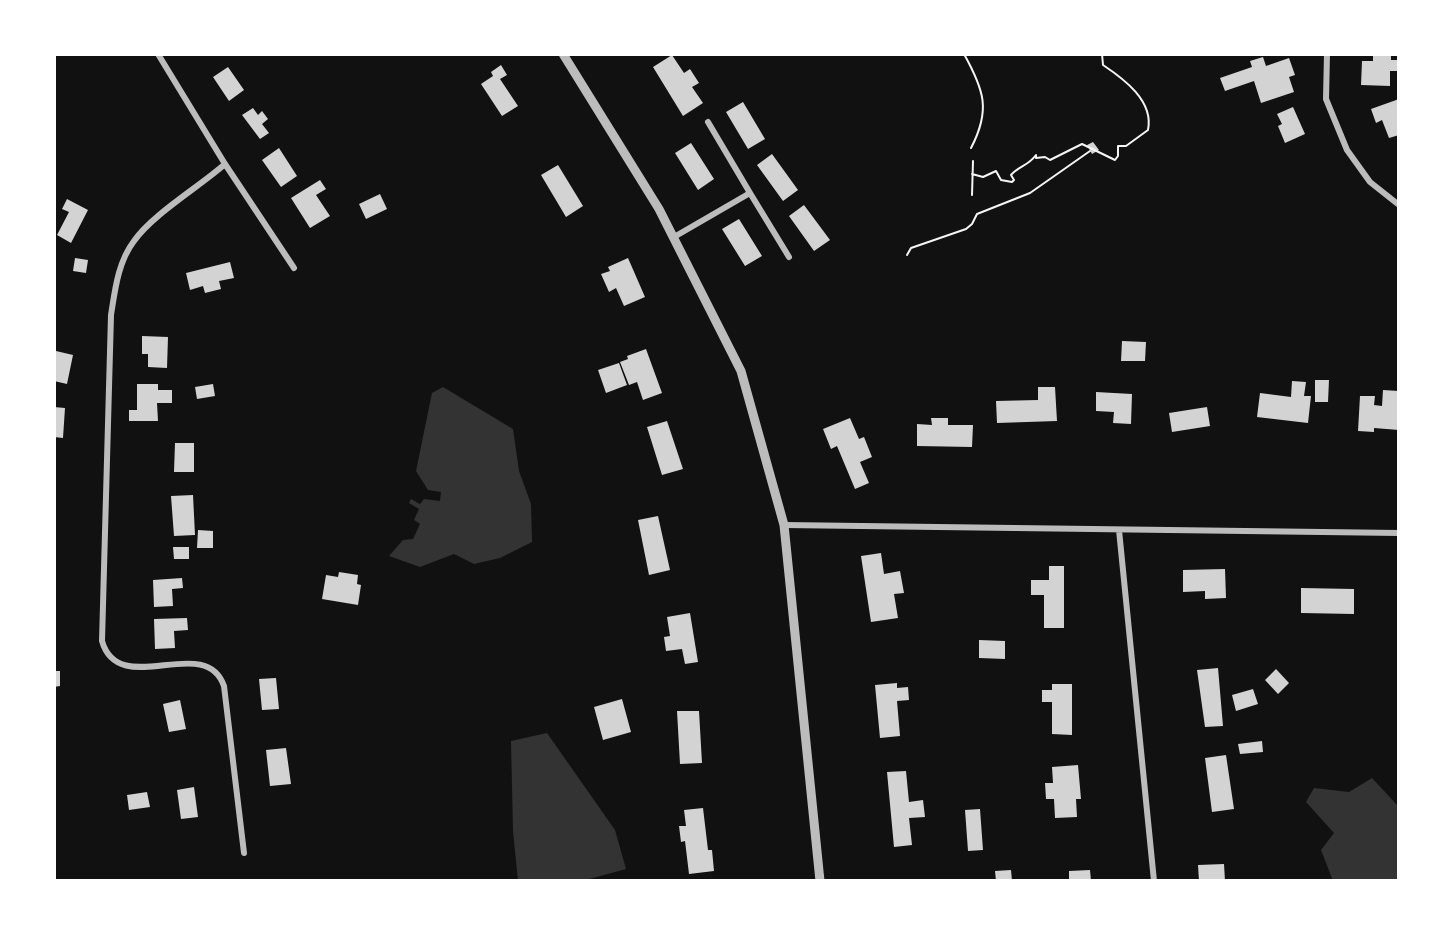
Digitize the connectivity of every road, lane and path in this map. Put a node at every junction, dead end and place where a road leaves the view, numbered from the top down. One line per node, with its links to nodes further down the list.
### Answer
1 (158, 54): 10 (street)
2 (563, 54): 15 (street)
3 (964, 54): 7 (path)
4 (1102, 54): 11 (path)
5 (1327, 54): 14 (street)
6 (708, 122): 12 (street)
7 (971, 148)
8 (1090, 151): 16 (path)
9 (973, 161): 11 (path)
10 (225, 164): 18 (street); 22 (street)
11 (972, 174): 13 (path)
12 (750, 193): 15 (street); 17 (street)
13 (972, 195)
14 (1399, 205)
15 (674, 237): 19 (street)
16 (907, 255)
17 (789, 257)
18 (294, 268)
19 (784, 525): 20 (street); 23 (street)
20 (1119, 530): 21 (street); 24 (street)
21 (1399, 533)
22 (244, 853)
23 (820, 881)
24 (1154, 881)

